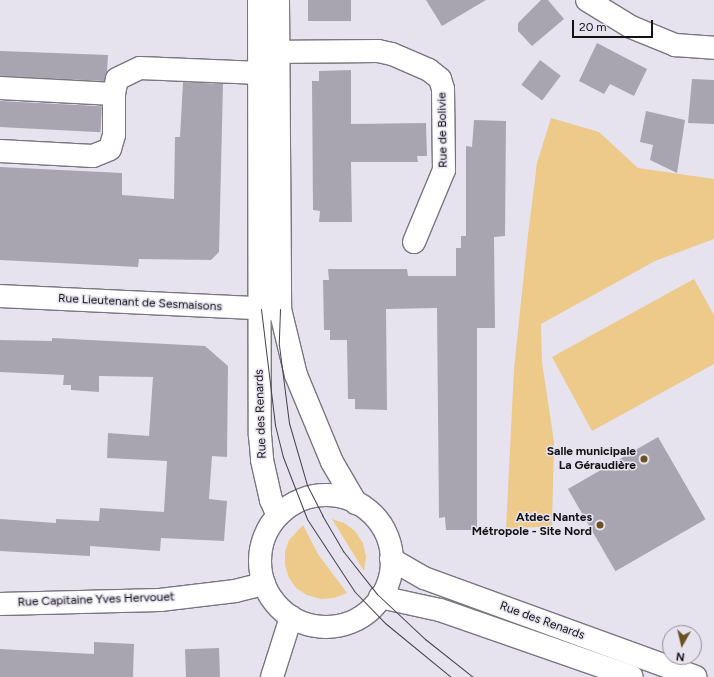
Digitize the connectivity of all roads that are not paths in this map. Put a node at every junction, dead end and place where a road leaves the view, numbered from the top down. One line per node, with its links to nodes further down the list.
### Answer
1 (259, 0): 5 (street)
2 (278, 0): 5 (street)
3 (587, 0): 4 (street)
4 (714, 48)
5 (266, 59): 7 (street, Rue de Bolivie); 9 (street, Rue de Bolivie); 11 (street)
6 (0, 88): 7 (street)
7 (114, 94): 8 (street)
8 (0, 150)
9 (414, 242)
10 (0, 296): 11 (street, Rue Lieutenant de Sesmaisons)
11 (271, 309): 12 (street); 13 (street, Rue des Renards)
12 (356, 503): 13 (street); 14 (street)
13 (278, 516): 15 (street)
14 (391, 559): 16 (street); 21 (street, Rue des Renards)
15 (264, 584): 17 (street, Rue Capitaine Yves Hervouet); 18 (street)
16 (380, 598): 18 (street); 20 (street, Rue des Renards)
17 (0, 604)
18 (291, 617): 19 (street)
19 (272, 677)
20 (632, 677)
21 (696, 677)

